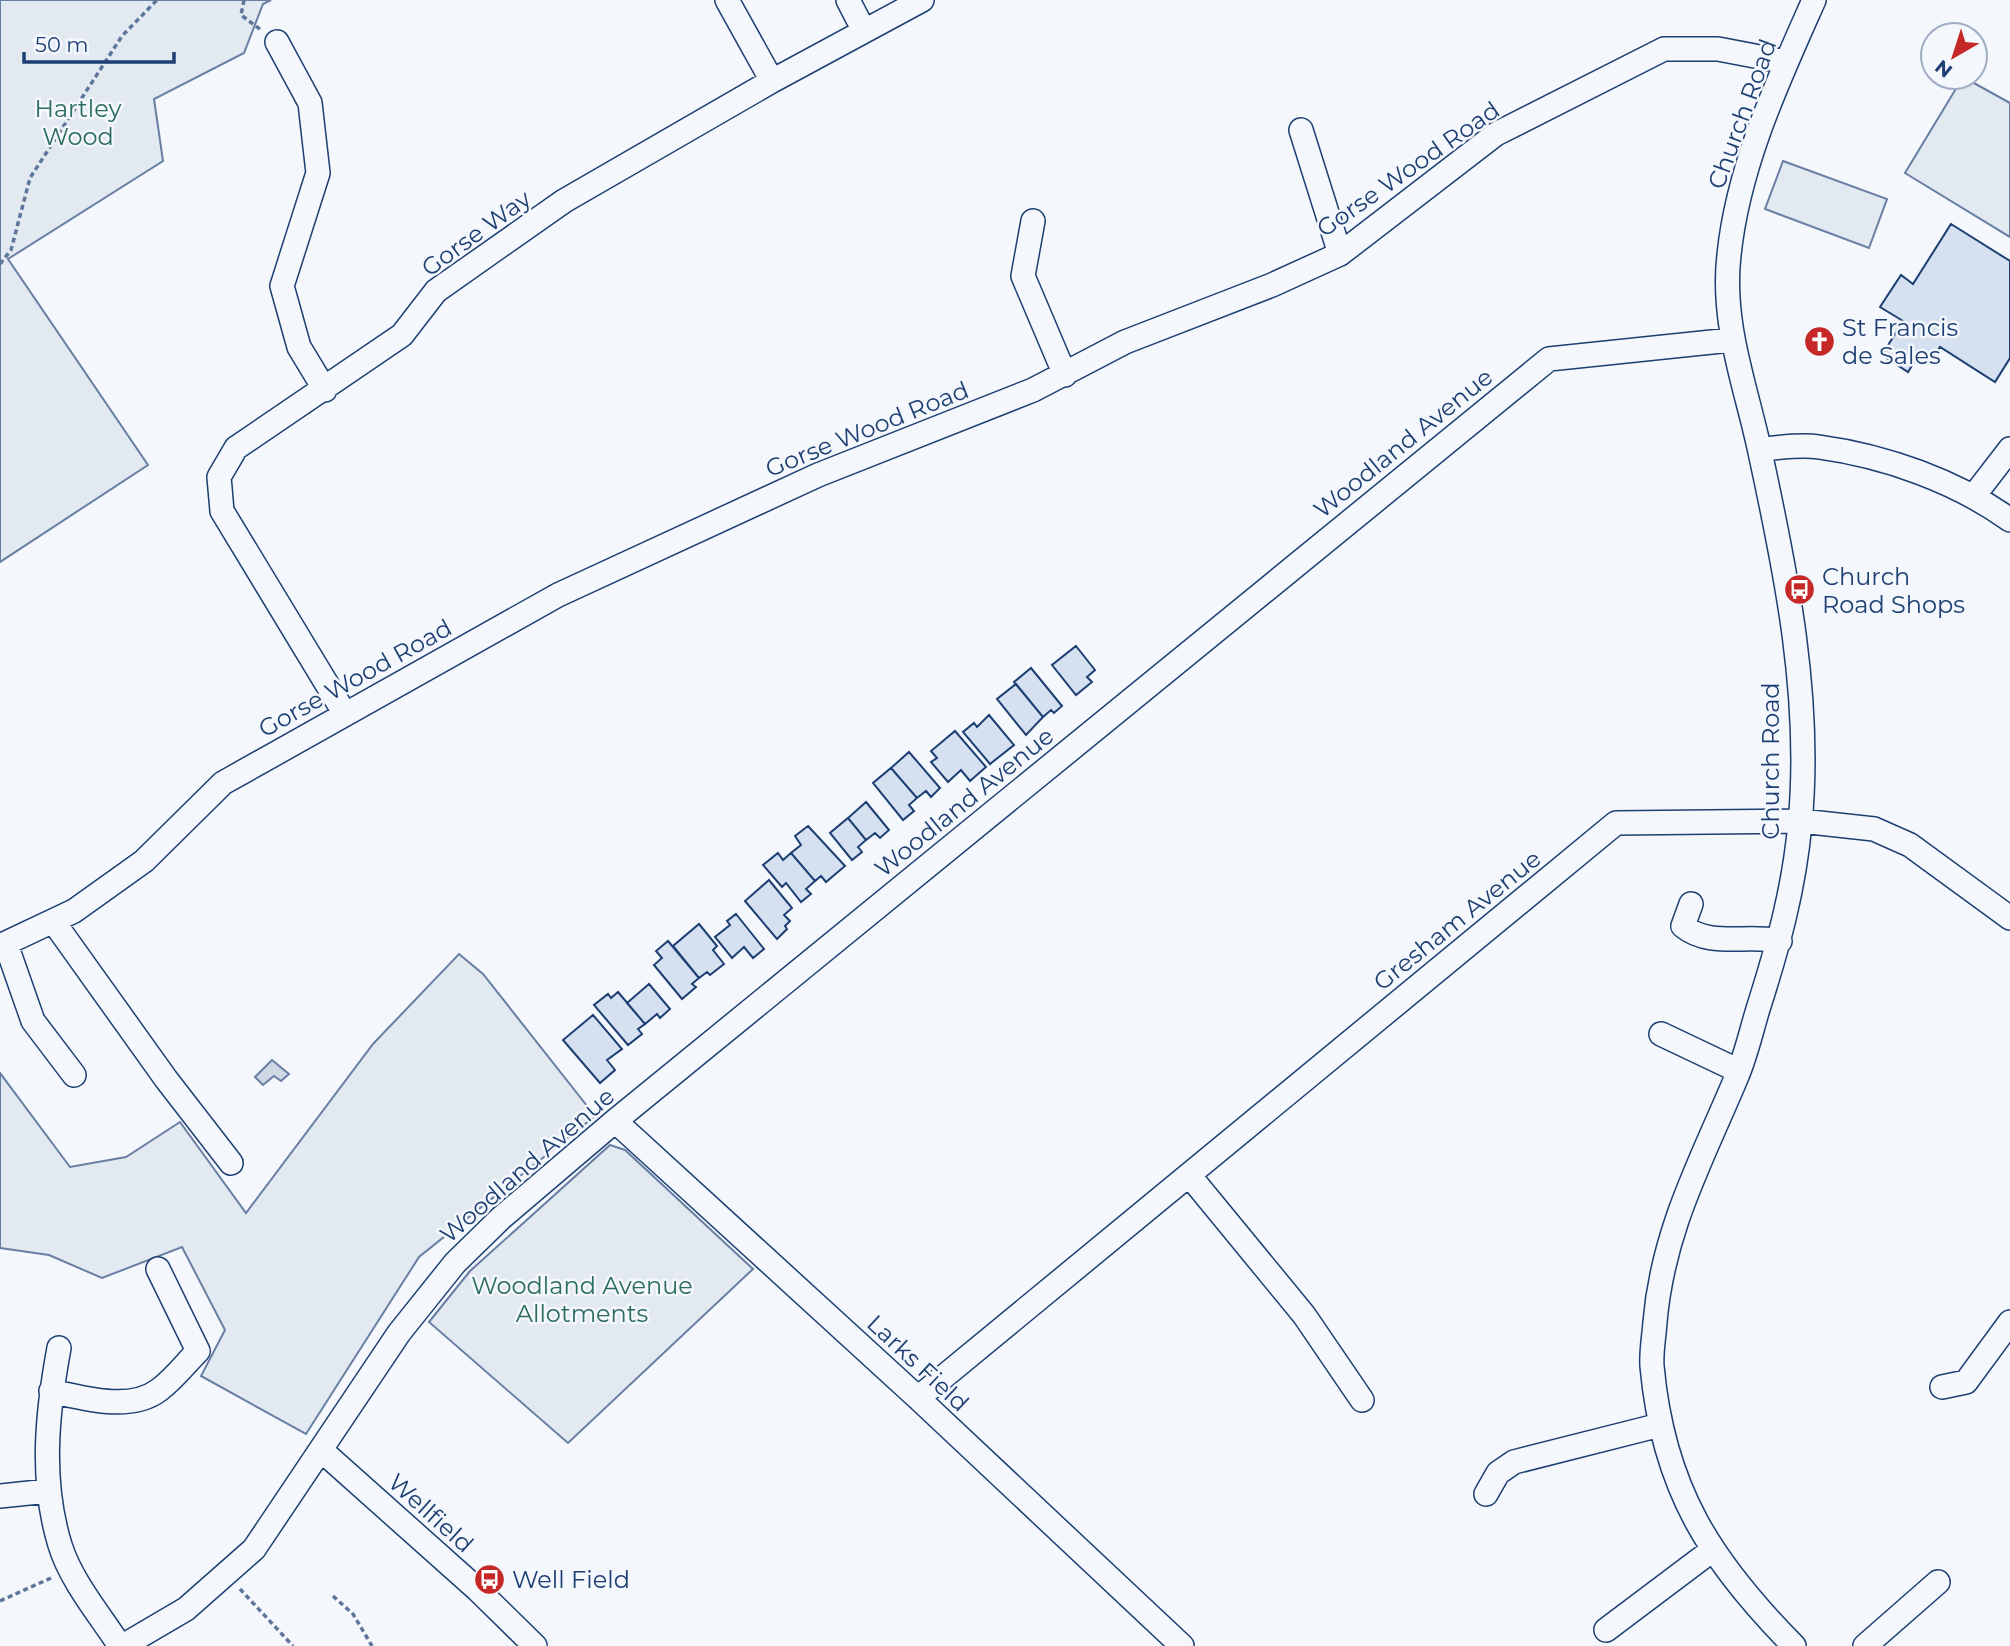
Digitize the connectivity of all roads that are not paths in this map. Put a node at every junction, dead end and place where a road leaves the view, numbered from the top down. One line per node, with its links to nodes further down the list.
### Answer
1 (727, 0): 8 (street)
2 (848, 0): 5 (street)
3 (922, 0): 5 (street, Gorse Way)
4 (1814, 0): 7 (street, Church Road)
5 (864, 31): 8 (street, Gorse Way)
6 (277, 41): 14 (street)
7 (1786, 62): 11 (street, Gorse Wood Road); 12 (street, Church Road)
8 (772, 81): 14 (street, Gorse Way)
9 (1301, 130): 11 (street)
10 (1033, 220): 13 (street)
11 (1340, 254): 13 (street, Gorse Wood Road)
12 (1731, 340): 15 (street, Church Road); 29 (street, Woodland Avenue)
13 (1065, 375): 19 (street, Gorse Wood Road)
14 (325, 390): 19 (street, Gorse Way)
15 (1760, 449): 17 (street); 20 (street, Church Road)
16 (2010, 449): 17 (street)
17 (1973, 496): 18 (street)
18 (2010, 520)
19 (345, 714): 23 (street, Gorse Wood Road)
20 (1801, 821): 22 (street, Gresham Avenue); 24 (street, Church Road); 31 (street, Gresham Avenue)
21 (1690, 904): 24 (street)
22 (2010, 918)
23 (53, 921): 25 (street, Gorse Wood Road); 30 (street)
24 (1780, 941): 27 (street, Church Road)
25 (3, 945): 28 (street)
26 (1661, 1034): 27 (street)
27 (1739, 1072): 39 (street, Church Road)
28 (74, 1075)
29 (615, 1121): 37 (street, Larks Field); 40 (street, Woodland Avenue)
30 (230, 1163)
31 (1189, 1175): 37 (street, Gresham Avenue); 38 (street)
32 (158, 1269): 36 (street)
33 (2010, 1322): 35 (street)
34 (59, 1348): 36 (street)
35 (1942, 1387)
36 (51, 1391): 41 (street)
37 (918, 1398): 49 (street, Larks Field)
38 (1362, 1399)
39 (1660, 1425): 42 (street); 44 (street, Church Road)
40 (321, 1450): 47 (street, Woodland Avenue); 48 (street, Wellfield)
41 (48, 1491): 43 (street); 47 (street)
42 (1486, 1494)
43 (0, 1496)
44 (1711, 1551): 46 (street); 50 (street, Church Road)
45 (1938, 1582): 51 (street)
46 (1606, 1630)
47 (122, 1646)
48 (536, 1646)
49 (1182, 1646)
50 (1794, 1646)
51 (1865, 1646)

